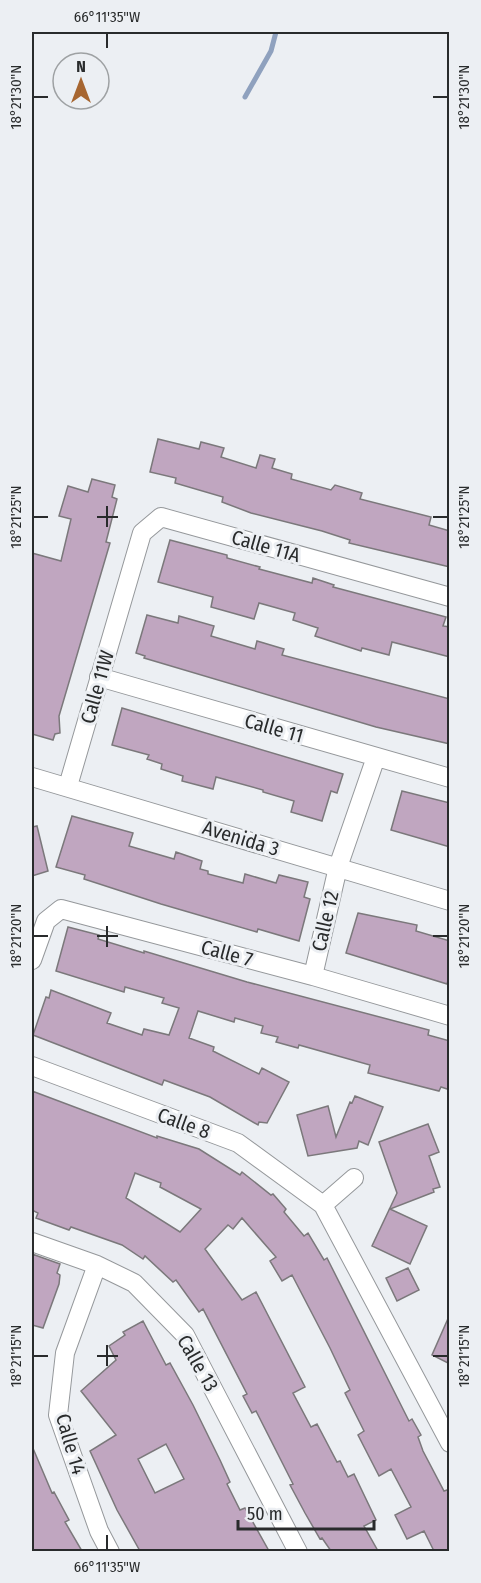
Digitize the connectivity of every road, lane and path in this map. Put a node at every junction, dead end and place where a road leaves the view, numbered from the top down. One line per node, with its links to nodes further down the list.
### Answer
1 (126, 587): 2 (street, Calle 11A); 3 (street, Calle 11W)
2 (450, 597)
3 (99, 677): 4 (street, Calle 11); 7 (street, Calle 11W)
4 (376, 757): 6 (street, Calle 11); 8 (street, Calle 12)
5 (32, 777): 7 (street, Avenida 3)
6 (450, 778)
7 (68, 786): 8 (street, Avenida 3)
8 (338, 867): 9 (street, Avenida 3); 11 (street, Calle 12)
9 (450, 901)
10 (32, 960): 11 (street, Calle 7)
11 (313, 976): 12 (street, Calle 7)
12 (450, 1016)
13 (32, 1066): 15 (street, Calle 8)
14 (354, 1178): 15 (street)
15 (323, 1205): 18 (street, Calle 8)
16 (32, 1242): 17 (street, Calle 13)
17 (97, 1265): 19 (street, Calle 14); 20 (street, Calle 13)
18 (450, 1443)
19 (110, 1551)
20 (298, 1551)

